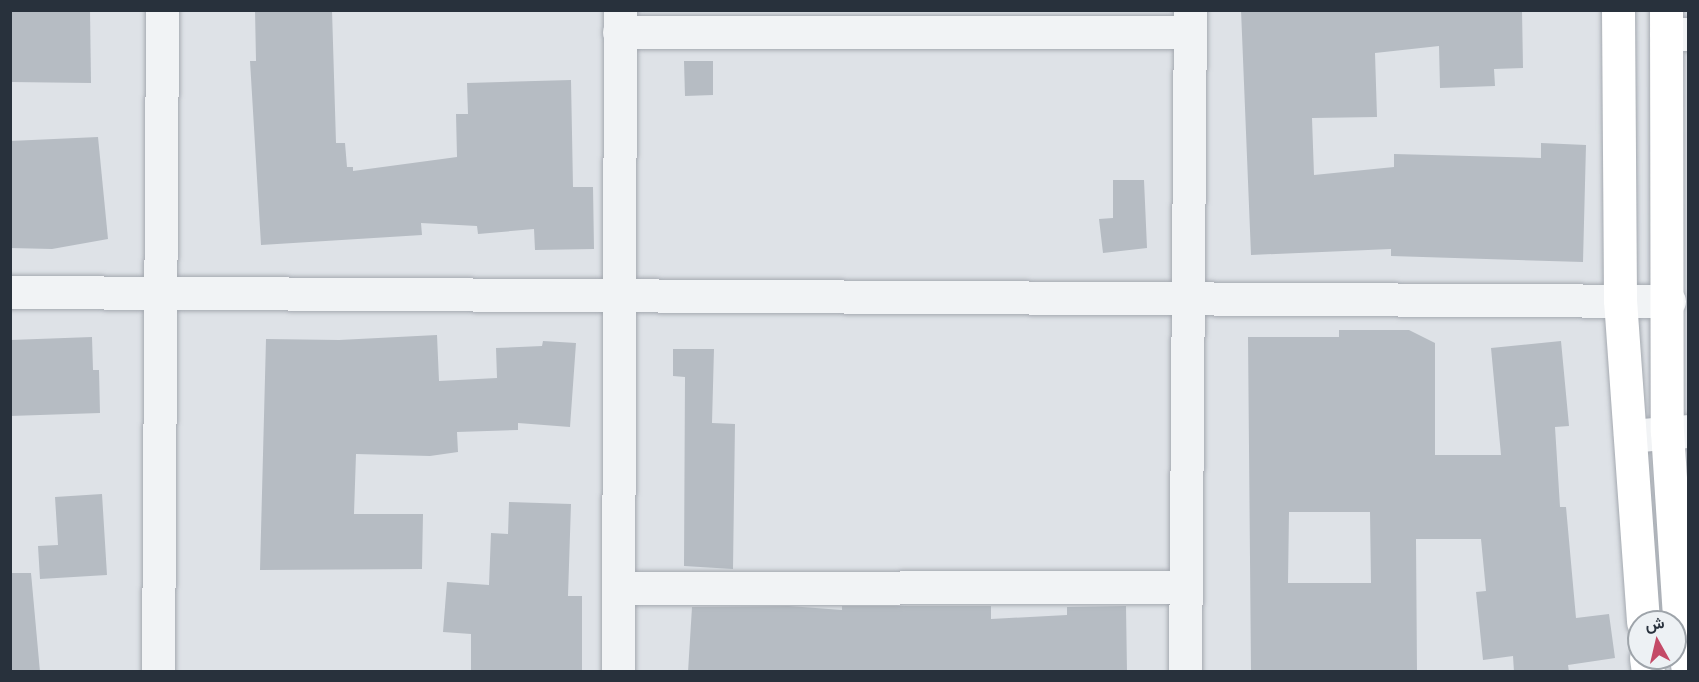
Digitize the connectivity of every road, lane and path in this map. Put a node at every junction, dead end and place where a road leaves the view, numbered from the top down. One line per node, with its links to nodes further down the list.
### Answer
1 (162, 10): 7 (street)
2 (1618, 10): 10 (main road)
3 (619, 21): 4 (street); 8 (street)
4 (1190, 21): 9 (street)
5 (1674, 26): 11 (main road)
6 (10, 292): 7 (street)
7 (160, 293): 8 (street); 18 (street)
8 (618, 296): 9 (street); 15 (street)
9 (1188, 298): 10 (street); 14 (street)
10 (1620, 300): 11 (street); 13 (main road)
11 (1669, 300): 12 (main road)
12 (1678, 431): 13 (street); 17 (main road)
13 (1630, 436): 16 (main road)
14 (1186, 587): 15 (street); 20 (street)
15 (620, 588): 19 (street)
16 (1642, 610)
17 (1689, 670)
18 (158, 672)
19 (618, 672)
20 (1185, 672)

